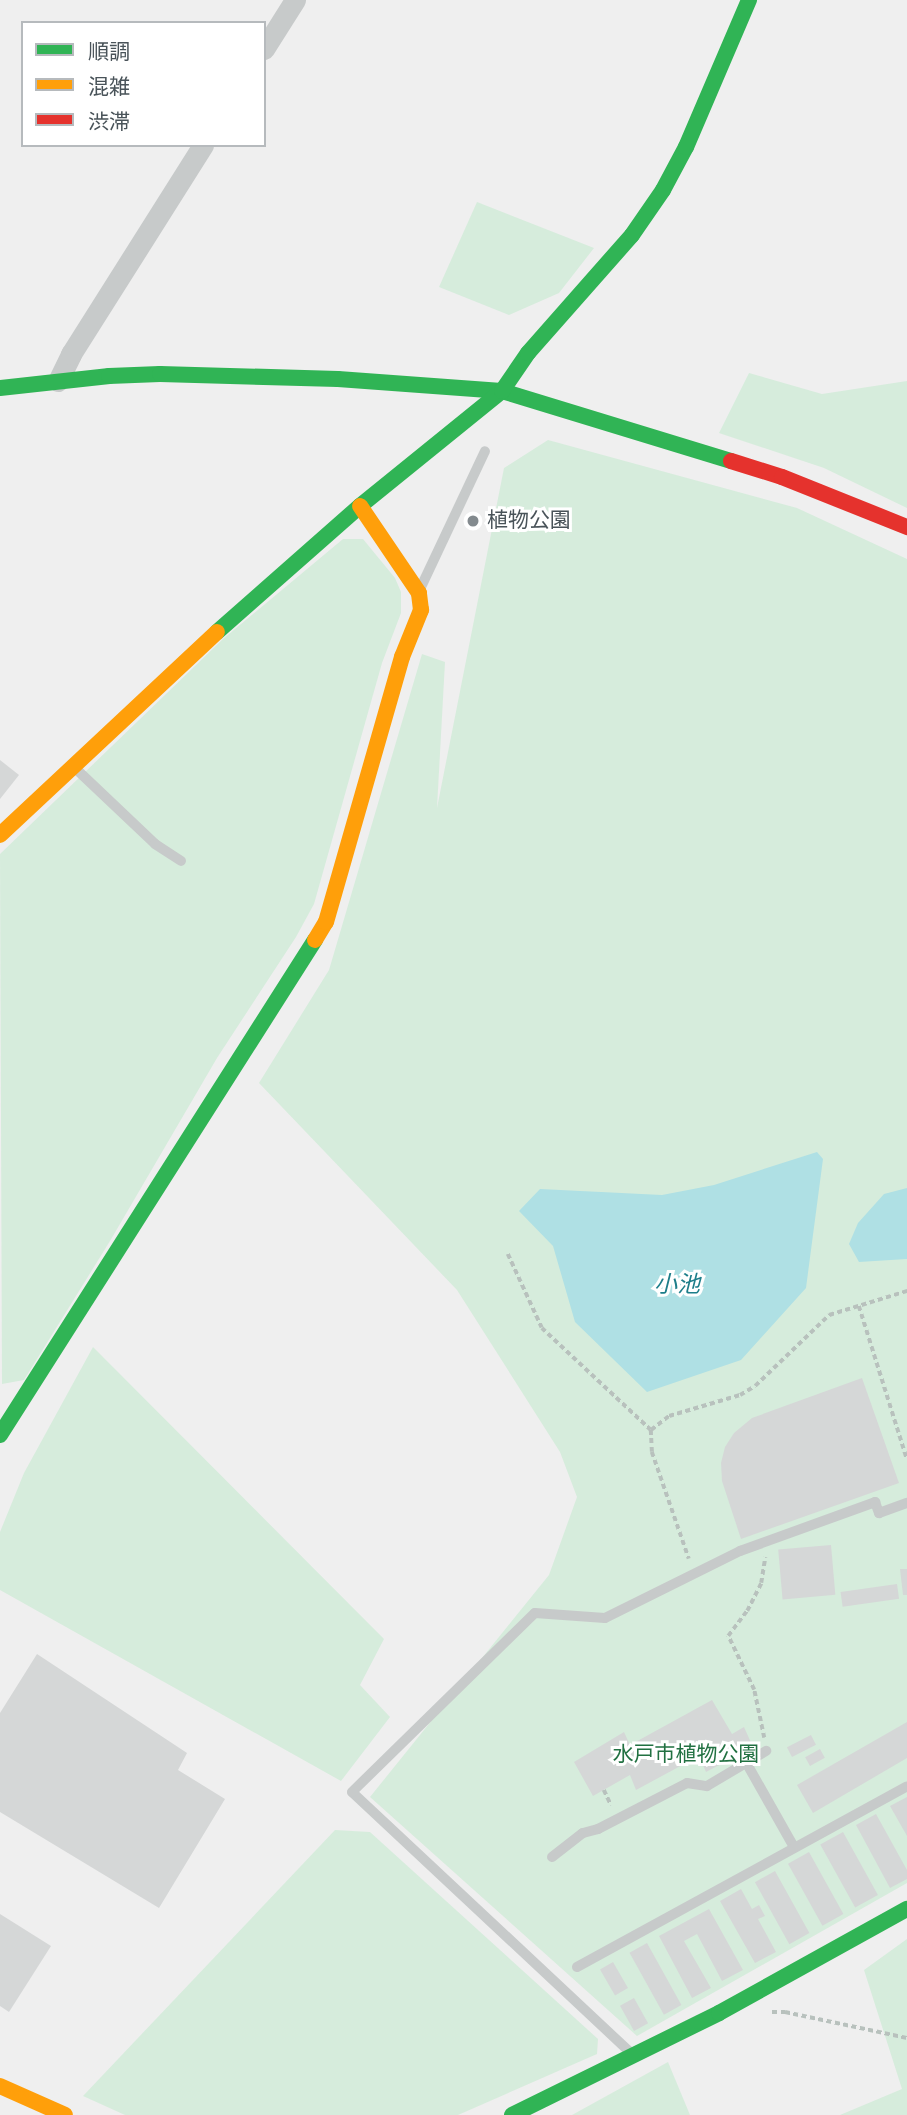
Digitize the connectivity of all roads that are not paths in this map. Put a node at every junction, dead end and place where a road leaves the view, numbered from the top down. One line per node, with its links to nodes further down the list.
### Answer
1 (295, 0): 3 (street)
2 (749, 0): 7 (street)
3 (266, 46)
4 (202, 147): 5 (street)
5 (58, 382): 6 (street); 7 (street)
6 (0, 388)
7 (502, 391): 9 (street); 10 (street)
8 (485, 451): 11 (lane)
9 (360, 506): 11 (street); 12 (street)
10 (907, 527)
11 (419, 593): 15 (street)
12 (73, 766): 13 (street); 14 (lane)
13 (0, 835)
14 (181, 862)
15 (8, 1403): 16 (street)
16 (0, 1435)
17 (907, 1503): 25 (lane)
18 (766, 1751): 19 (lane)
19 (747, 1764): 21 (lane); 22 (lane)
20 (907, 1786): 21 (lane)
21 (794, 1847): 24 (lane)
22 (552, 1857)
23 (907, 1909): 25 (street)
24 (577, 1967)
25 (634, 2055): 28 (street)
26 (0, 2086): 27 (street)
27 (65, 2115)
28 (512, 2115)

